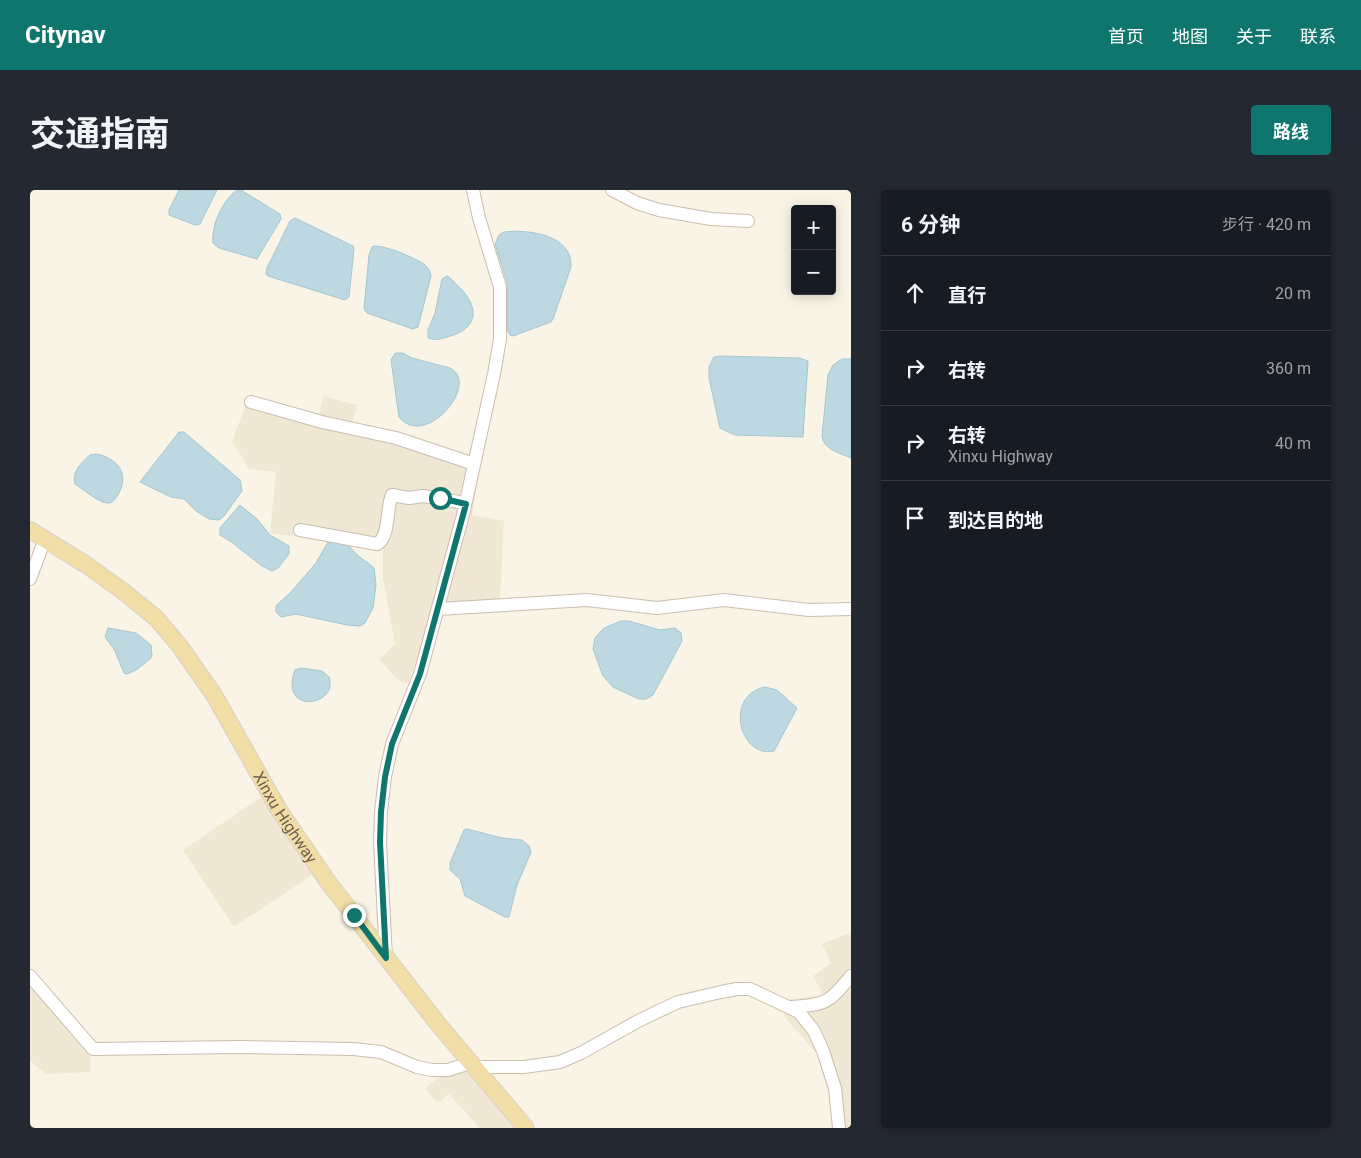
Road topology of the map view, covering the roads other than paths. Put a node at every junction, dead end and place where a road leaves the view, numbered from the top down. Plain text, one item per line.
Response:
1 (474, 190) edge
2 (612, 190) edge
3 (748, 221) dead end
4 (251, 402) dead end
5 (474, 464) junction
6 (466, 504) junction
7 (30, 530) edge
8 (300, 530) dead end
9 (45, 539) junction
10 (30, 579) edge
11 (438, 609) junction
12 (851, 609) edge
13 (386, 958) junction
14 (30, 976) edge
15 (851, 976) edge
16 (791, 1007) junction
17 (472, 1065) junction
18 (526, 1128) edge
19 (839, 1128) edge

1 - 5 street
2 - 3 street
4 - 5 street
5 - 6 street
6 - 8 street
6 - 11 street
7 - 9 main road, Xinxu Highway
9 - 10 street
9 - 13 main road, Xinxu Highway
11 - 12 street
11 - 13 street
13 - 17 main road, Xinxu Highway
14 - 17 street
15 - 16 street
16 - 17 street
16 - 19 street
17 - 18 main road, Xinxu Highway

